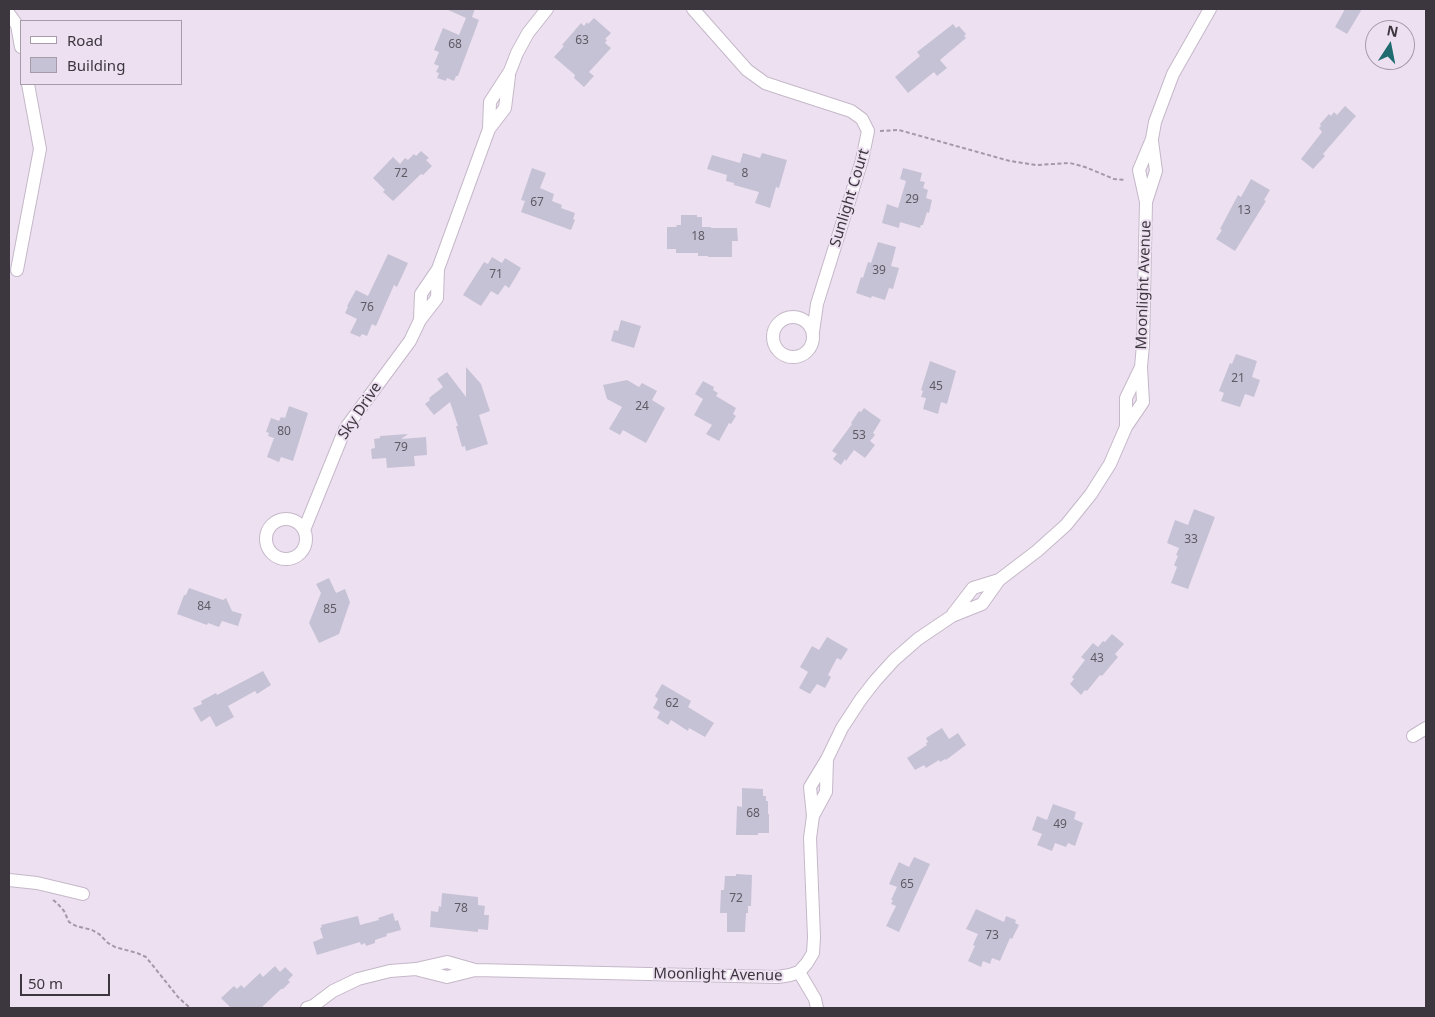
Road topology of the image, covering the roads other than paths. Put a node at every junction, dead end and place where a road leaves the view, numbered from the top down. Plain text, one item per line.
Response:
1 (547, 9) edge
2 (694, 9) edge
3 (1210, 9) edge
4 (9, 14) edge
5 (20, 42) edge
6 (28, 85) edge
7 (17, 270) dead end
8 (806, 316) junction
9 (312, 508) junction
10 (288, 519) junction
11 (304, 530) junction
12 (1426, 728) edge
13 (1413, 736) dead end
14 (9, 880) edge
15 (83, 894) dead end
16 (799, 972) junction
17 (311, 1007) edge
18 (817, 1008) edge

1 - 9 street, Sky Drive
2 - 8 street, Sunlight Court
3 - 16 street, Moonlight Avenue
4 - 5 street
6 - 7 street
8 - 8 street
9 - 10 street
9 - 11 street, Sky Drive
10 - 11 street
10 - 11 street
12 - 13 street
14 - 15 street
16 - 17 street, Moonlight Avenue
16 - 18 street

